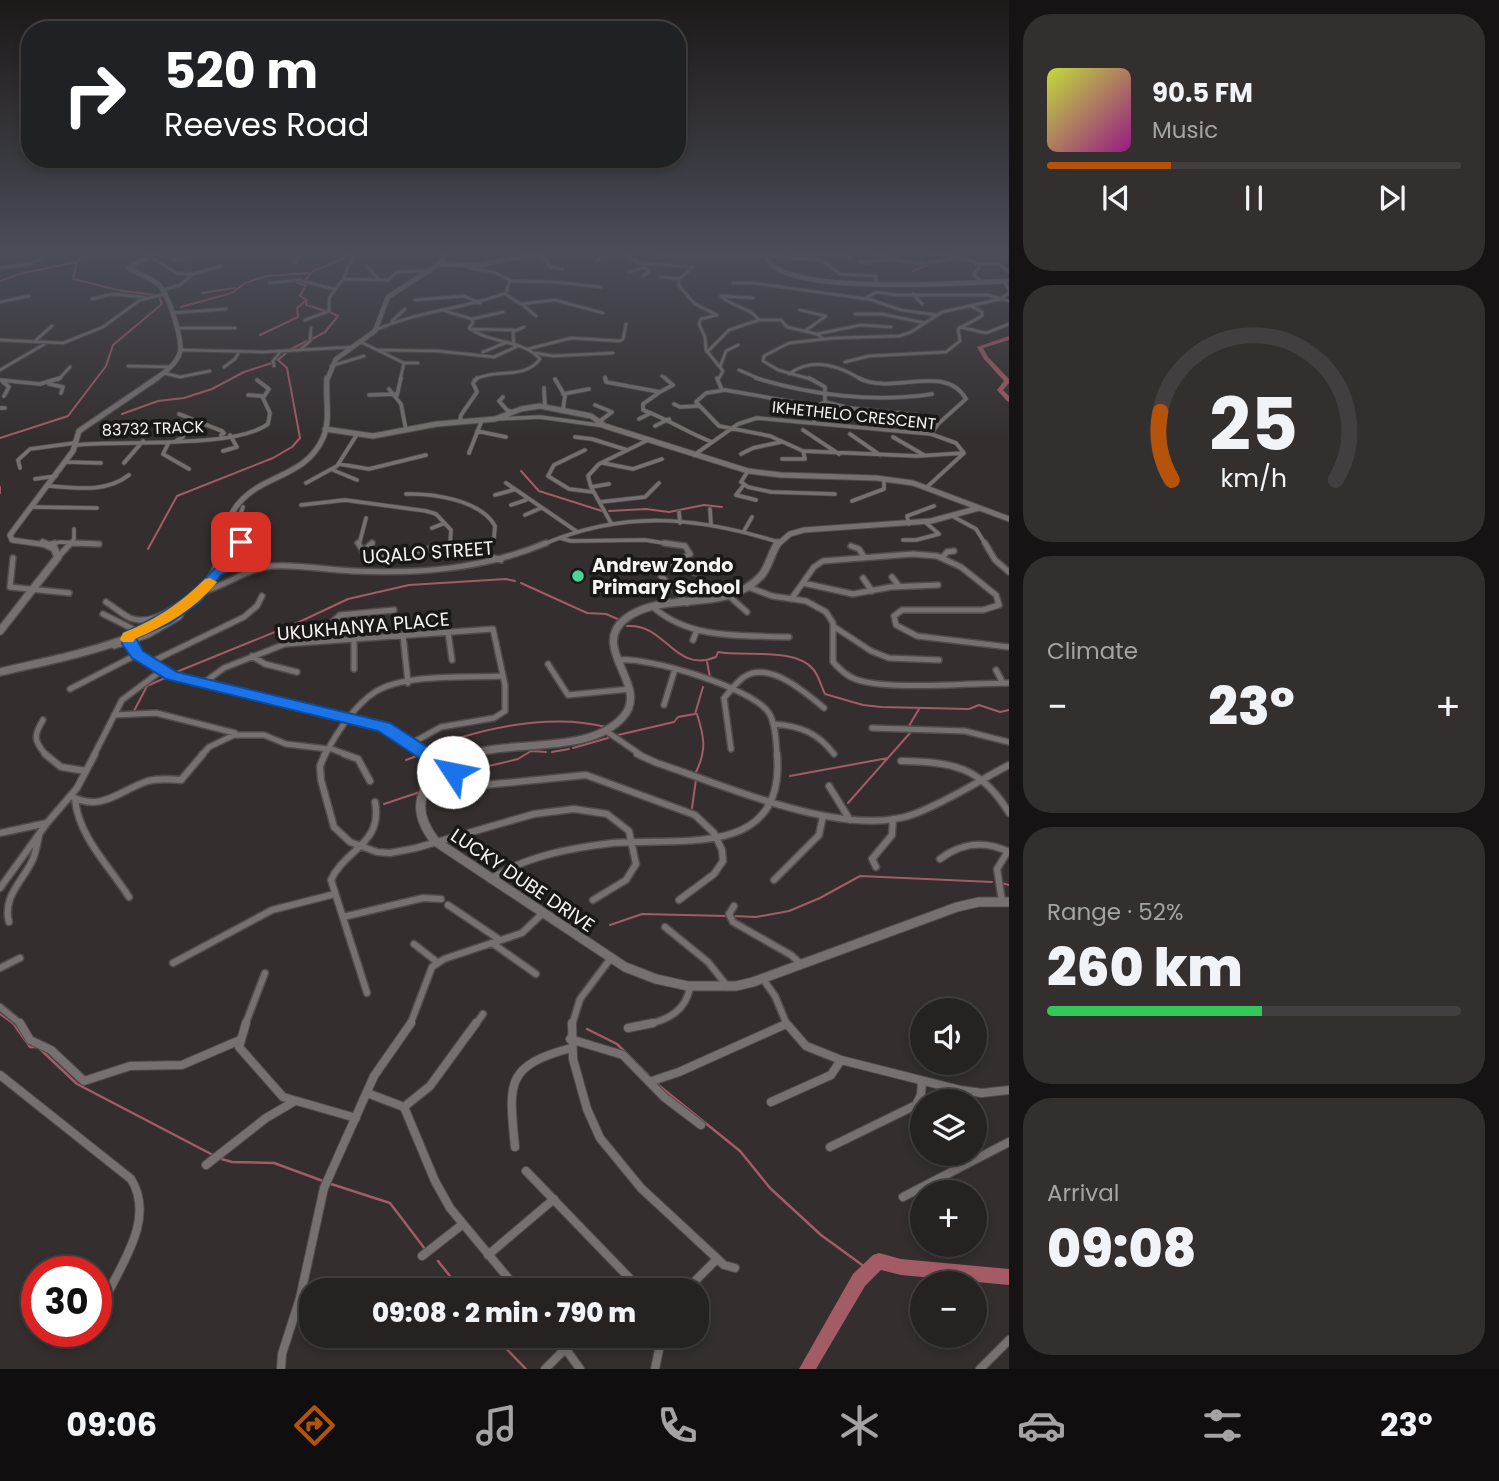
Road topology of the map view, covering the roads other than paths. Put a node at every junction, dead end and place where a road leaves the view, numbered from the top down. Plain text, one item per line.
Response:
1 (121, 315) edge
2 (173, 315) edge
3 (320, 315) edge
4 (381, 315) edge
5 (395, 315) edge
6 (429, 315) edge
7 (458, 315) edge
8 (490, 315) edge
9 (717, 315) edge
10 (755, 315) edge
11 (821, 315) edge
12 (886, 315) edge
13 (937, 315) edge
14 (982, 315) edge
15 (472, 319) junction
16 (305, 320) dead end
17 (759, 320) junction
18 (925, 323) junction
19 (390, 324) junction
20 (625, 324) dead end
21 (1009, 324) edge
22 (52, 326) dead end
23 (524, 327) dead end
24 (891, 327) dead end
25 (960, 327) junction
26 (177, 328) junction
27 (235, 328) dead end
28 (311, 328) dead end
29 (470, 329) junction
30 (376, 330) junction
31 (514, 330) junction
32 (805, 331) junction
33 (817, 334) junction
34 (722, 339) junction
35 (823, 339) junction
36 (0, 340) edge
37 (36, 340) junction
38 (48, 342) junction
39 (361, 342) junction
40 (505, 343) junction
41 (515, 346) junction
42 (353, 347) junction
43 (300, 349) junction
44 (524, 349) junction
45 (181, 350) junction
46 (378, 350) junction
47 (281, 351) junction
48 (239, 352) junction
49 (483, 352) dead end
50 (706, 352) junction
51 (536, 353) junction
52 (613, 354) dead end
53 (364, 356) dead end
54 (845, 362) dead end
55 (404, 363) junction
56 (418, 363) dead end
57 (128, 366) dead end
58 (274, 366) dead end
59 (331, 366) junction
60 (70, 367) dead end
61 (170, 367) junction
62 (224, 367) dead end
63 (720, 367) junction
64 (0, 370) edge
65 (739, 370) dead end
66 (209, 371) dead end
67 (164, 373) junction
68 (789, 374) junction
69 (662, 376) dead end
70 (605, 377) dead end
71 (555, 379) dead end
72 (0, 380) edge
73 (257, 380) dead end
74 (43, 383) junction
75 (544, 388) dead end
76 (389, 389) dead end
77 (589, 389) dead end
78 (722, 390) junction
79 (827, 391) junction
80 (61, 393) dead end
81 (660, 393) junction
82 (396, 394) junction
83 (564, 394) junction
84 (932, 394) dead end
85 (248, 395) dead end
86 (369, 395) dead end
87 (4, 396) dead end
88 (503, 397) dead end
89 (263, 398) junction
90 (825, 402) junction
91 (674, 404) dead end
92 (595, 405) dead end
93 (698, 406) junction
94 (817, 406) junction
95 (545, 407) junction
96 (563, 409) junction
97 (513, 412) junction
98 (651, 413) junction
99 (179, 414) dead end
100 (918, 415) dead end
101 (495, 419) junction
102 (639, 419) dead end
103 (669, 419) junction
104 (482, 420) junction
105 (460, 422) junction
106 (814, 422) junction
107 (603, 423) junction
108 (162, 425) dead end
109 (655, 426) dead end
110 (325, 429) junction
111 (730, 429) junction
112 (406, 430) junction
113 (803, 430) dead end
114 (477, 431) junction
115 (850, 434) dead end
116 (931, 434) junction
117 (230, 435) junction
118 (356, 436) junction
119 (218, 437) junction
120 (575, 437) dead end
121 (894, 437) dead end
122 (506, 438) dead end
123 (648, 440) junction
124 (143, 441) junction
125 (171, 442) junction
126 (712, 442) junction
127 (781, 442) junction
128 (75, 444) junction
129 (585, 450) dead end
130 (627, 450) junction
131 (223, 451) dead end
132 (803, 451) junction
133 (469, 453) dead end
134 (817, 453) junction
135 (964, 453) junction
136 (741, 454) dead end
137 (839, 454) junction
138 (426, 455) dead end
139 (694, 455) junction
140 (882, 455) junction
141 (923, 455) junction
142 (906, 456) junction
143 (782, 458) dead end
144 (662, 459) dead end
145 (819, 461) dead end
146 (887, 461) dead end
147 (66, 462) junction
148 (101, 463) dead end
149 (603, 463) junction
150 (911, 463) dead end
151 (124, 464) dead end
152 (339, 464) junction
153 (20, 468) dead end
154 (189, 469) dead end
155 (333, 470) junction
156 (748, 471) junction
157 (129, 475) dead end
158 (56, 476) junction
159 (35, 479) dead end
160 (884, 479) junction
161 (357, 480) dead end
162 (306, 483) dead end
163 (506, 483) dead end
164 (659, 483) dead end
165 (609, 484) dead end
166 (49, 486) junction
167 (743, 486) junction
168 (927, 487) junction
169 (513, 490) junction
170 (592, 490) junction
171 (773, 492) junction
172 (406, 494) dead end
173 (825, 494) junction
174 (835, 494) dead end
175 (495, 495) dead end
176 (526, 500) junction
177 (756, 500) dead end
178 (779, 500) dead end
179 (852, 501) dead end
180 (600, 502) junction
181 (827, 502) dead end
182 (301, 505) dead end
183 (511, 505) dead end
184 (934, 506) dead end
185 (31, 507) junction
186 (243, 507) dead end
187 (97, 508) dead end
188 (541, 508) junction
189 (979, 508) junction
190 (710, 509) dead end
191 (679, 512) dead end
192 (525, 515) dead end
193 (752, 517) dead end
194 (954, 517) junction
195 (366, 518) dead end
196 (1009, 519) edge
197 (926, 522) junction
198 (445, 523) junction
199 (611, 523) junction
200 (680, 523) junction
201 (909, 524) junction
202 (711, 525) junction
203 (432, 528) dead end
204 (74, 529) dead end
205 (576, 531) junction
206 (744, 531) junction
207 (560, 538) junction
208 (903, 540) dead end
209 (778, 542) junction
210 (70, 544) junction
211 (99, 544) dead end
212 (372, 544) dead end
213 (48, 545) junction
214 (450, 545) junction
215 (851, 546) dead end
216 (883, 547) dead end
217 (915, 547) dead end
218 (363, 551) junction
219 (835, 551) dead end
220 (954, 551) dead end
221 (481, 552) junction
222 (920, 554) junction
223 (888, 555) junction
224 (864, 556) junction
225 (58, 557) junction
226 (13, 558) dead end
227 (840, 558) junction
228 (942, 558) junction
229 (502, 560) junction
230 (671, 565) junction
231 (722, 565) dead end
232 (354, 571) junction
233 (216, 572) junction
234 (1009, 572) edge
235 (892, 577) dead end
236 (863, 578) dead end
237 (353, 580) dead end
238 (803, 583) junction
239 (938, 585) dead end
240 (900, 586) junction
241 (748, 587) junction
242 (34, 589) junction
243 (872, 591) junction
244 (69, 593) dead end
245 (200, 594) junction
246 (262, 596) dead end
247 (729, 596) junction
248 (792, 598) junction
249 (106, 602) dead end
250 (687, 604) junction
251 (654, 608) junction
252 (394, 610) dead end
253 (178, 612) junction
254 (747, 612) dead end
255 (103, 614) dead end
256 (834, 626) junction
257 (697, 629) junction
258 (0, 631) edge
259 (139, 632) junction
260 (448, 632) junction
261 (403, 635) junction
262 (789, 637) dead end
263 (354, 639) junction
264 (129, 640) junction
265 (328, 640) junction
266 (693, 640) dead end
267 (1009, 647) edge
268 (138, 654) junction
269 (252, 656) junction
270 (453, 660) dead end
271 (618, 660) junction
272 (939, 660) dead end
273 (149, 663) junction
274 (548, 663) dead end
275 (354, 669) dead end
276 (675, 669) junction
277 (996, 670) dead end
278 (161, 671) junction
279 (0, 672) edge
280 (297, 672) dead end
281 (503, 676) junction
282 (1006, 683) edge
283 (202, 684) junction
284 (408, 684) junction
285 (69, 689) dead end
286 (632, 689) junction
287 (729, 691) junction
288 (664, 705) dead end
289 (824, 708) dead end
290 (114, 715) junction
291 (351, 718) junction
292 (43, 720) dead end
293 (773, 724) junction
294 (872, 728) dead end
295 (606, 731) junction
296 (238, 734) junction
297 (1009, 742) edge
298 (412, 743) junction
299 (329, 748) junction
300 (731, 749) dead end
301 (834, 754) dead end
302 (901, 761) dead end
303 (1009, 765) edge
304 (445, 767) junction
305 (86, 771) junction
306 (983, 779) junction
307 (370, 781) dead end
308 (829, 786) dead end
309 (73, 798) junction
310 (770, 801) junction
311 (375, 802) dead end
312 (1009, 813) edge
313 (823, 816) junction
314 (893, 819) junction
315 (850, 820) junction
316 (47, 823) junction
317 (0, 833) edge
318 (40, 834) junction
319 (717, 839) junction
320 (435, 841) junction
321 (634, 843) junction
322 (358, 846) junction
323 (1009, 851) edge
324 (940, 859) dead end
325 (876, 867) dead end
326 (490, 879) junction
327 (774, 880) dead end
328 (0, 888) edge
329 (335, 894) junction
330 (129, 897) dead end
331 (441, 899) dead end
332 (593, 900) dead end
333 (679, 900) dead end
334 (1006, 902) edge
335 (448, 905) dead end
336 (734, 906) dead end
337 (543, 913) junction
338 (343, 917) junction
339 (9, 922) dead end
340 (665, 927) dead end
341 (496, 942) junction
342 (414, 944) dead end
343 (611, 957) junction
344 (20, 958) dead end
345 (437, 962) junction
346 (173, 963) dead end
347 (801, 964) junction
348 (0, 968) edge
349 (265, 973) dead end
350 (536, 974) dead end
351 (764, 979) junction
352 (691, 987) junction
353 (728, 987) junction
354 (367, 993) dead end
355 (0, 1007) edge
356 (483, 1013) dead end
357 (786, 1024) junction
358 (628, 1028) dead end
359 (240, 1040) junction
360 (570, 1044) junction
361 (841, 1060) junction
362 (0, 1075) edge
363 (922, 1081) junction
364 (649, 1082) junction
365 (1009, 1090) edge
366 (367, 1093) junction
367 (295, 1101) junction
368 (771, 1102) dead end
369 (404, 1107) junction
370 (356, 1118) junction
371 (701, 1125) dead end
372 (1009, 1142) edge
373 (515, 1147) dead end
374 (830, 1147) dead end
375 (206, 1165) dead end
376 (526, 1171) dead end
377 (903, 1197) dead end
378 (554, 1199) junction
379 (463, 1224) junction
380 (488, 1255) junction
381 (422, 1256) dead end
382 (717, 1259) junction
383 (735, 1268) dead end
384 (507, 1278) edge
385 (630, 1278) edge
386 (698, 1278) edge
387 (112, 1283) edge
388 (1009, 1340) edge
389 (566, 1348) joint
390 (660, 1348) edge
391 (281, 1369) edge
392 (544, 1369) edge
393 (580, 1369) edge
394 (655, 1369) edge
395 (980, 1369) edge

1 - 38 street
2 - 26 street
3 - 16 street
4 - 30 street
5 - 19 street
6 - 19 street
7 - 15 street
8 - 15 street
9 - 50 street
10 - 17 street
11 - 32 street
12 - 18 street
13 - 18 street
14 - 25 street
15 - 29 street
17 - 32 street
17 - 34 street
18 - 35 street
19 - 30 street
20 - 44 street
21 - 25 street
22 - 37 street
23 - 31 street
24 - 33 street
25 - 54 street
26 - 27 street
26 - 45 street
28 - 43 street
29 - 31 street
29 - 40 street
30 - 39 street
31 - 41 street
32 - 33 street
33 - 35 street
34 - 50 street
34 - 63 street
35 - 68 street
36 - 37 street
37 - 38 street
38 - 64 street
39 - 42 street
39 - 46 street
40 - 41 street
40 - 49 street
41 - 44 street
41 - 46 street
42 - 43 street
42 - 59 street
43 - 47 street
44 - 51 street
45 - 48 street
45 - 61 street
46 - 55 street
47 - 48 street
47 - 58 street
48 - 62 street
50 - 63 street
51 - 52 street
51 - 105 street
53 - 59 street
55 - 56 street
55 - 82 street
57 - 61 street
59 - 110 street
60 - 74 street
61 - 67 street
63 - 78 street
65 - 79 street
66 - 67 street
67 - 128 street
68 - 79 street
68 - 116 street
69 - 81 street
70 - 81 street
71 - 83 street
72 - 74 street
72 - 87 street
73 - 89 street
74 - 80 street
75 - 95 street
76 - 82 street
77 - 83 street
78 - 93 street
78 - 94 street
79 - 84 street
79 - 90 street
81 - 98 street
82 - 86 street
82 - 112 street
83 - 96 street
85 - 89 street
88 - 97 street
89 - 117 street, 83732 TRACK
90 - 94 street
90 - 100 street
91 - 93 street
92 - 107 street
93 - 111 street
94 - 106 street
95 - 96 street
95 - 97 street
96 - 107 street
97 - 101 street
98 - 102 street
98 - 103 street
99 - 119 street
101 - 104 street
101 - 107 street
103 - 109 street
103 - 126 street
104 - 105 street
104 - 114 street
105 - 112 street
106 - 111 street, IKHETHELO CRESCENT
106 - 116 street, IKHETHELO CRESCENT
107 - 123 street
108 - 125 street
110 - 118 street
110 - 233 street
111 - 126 street, IKHETHELO CRESCENT
111 - 127 street
112 - 118 street
113 - 137 street
114 - 122 street
114 - 133 street
115 - 140 street
116 - 135 street, IKHETHELO CRESCENT
117 - 119 street, 83732 TRACK
117 - 131 street
118 - 152 street
119 - 125 street, 83732 TRACK
120 - 130 street
121 - 141 street
123 - 130 street
123 - 139 street
124 - 125 street, 83732 TRACK
124 - 128 street, 83732 TRACK
124 - 151 street
125 - 154 street
126 - 139 street, IKHETHELO CRESCENT
127 - 132 street
127 - 136 street
128 - 147 street
128 - 153 street, 83732 TRACK
129 - 170 street
130 - 149 street
132 - 134 street
132 - 143 street
134 - 137 street
134 - 145 street
135 - 141 street
135 - 168 street
137 - 140 street
138 - 152 street
139 - 156 street
140 - 142 street
140 - 146 street
141 - 142 street
142 - 150 street
144 - 149 street
147 - 148 street
147 - 158 street
149 - 170 street
152 - 155 street
155 - 161 street
155 - 162 street
156 - 160 street
156 - 167 street
157 - 166 street
158 - 159 street
158 - 166 street
160 - 168 street
160 - 179 street
163 - 169 street
164 - 180 street
165 - 170 street
166 - 185 street
167 - 171 street
167 - 177 street
168 - 189 street
169 - 175 street
169 - 176 street
170 - 180 street
171 - 173 street
171 - 178 street
172 - 221 street
173 - 174 street
173 - 181 street
176 - 183 street
176 - 188 street
180 - 199 street
182 - 198 street
184 - 201 street
185 - 187 street
185 - 213 street
186 - 233 street
188 - 192 street
188 - 205 street
189 - 194 street
189 - 196 street
190 - 202 street
191 - 200 street
193 - 206 street
194 - 197 street
194 - 234 street
195 - 218 street
197 - 201 street
197 - 208 street
198 - 203 street
198 - 214 street
199 - 200 street, UQALO STREET
199 - 205 street, UQALO STREET
200 - 202 street, UQALO STREET
201 - 209 street
202 - 206 street, UQALO STREET
204 - 210 street
205 - 207 street, UQALO STREET
206 - 209 street, UQALO STREET
207 - 229 street, UQALO STREET
207 - 230 street
209 - 241 street
210 - 211 street
210 - 213 street
210 - 225 street
212 - 218 street
213 - 225 street
214 - 218 street
214 - 221 street
215 - 224 street
216 - 223 street
217 - 222 street
219 - 227 street
220 - 228 street
221 - 229 street
222 - 223 street
222 - 228 street
223 - 224 street
224 - 227 street
225 - 242 street
226 - 242 street
227 - 238 street
228 - 267 street
229 - 232 street, UQALO STREET
230 - 231 street
230 - 250 street
232 - 237 street
232 - 245 street, UQALO STREET
233 - 245 street
235 - 240 street
236 - 243 street
238 - 243 street
238 - 248 street
239 - 240 street
240 - 243 street
241 - 247 street
241 - 248 street
242 - 244 street
242 - 258 street
245 - 249 street, UQALO STREET
245 - 253 street
246 - 273 street
247 - 250 street
247 - 254 street
248 - 256 street
250 - 251 street
251 - 257 street
251 - 271 street
252 - 265 street
253 - 259 street
253 - 264 street
255 - 259 street
256 - 272 street
256 - 282 street
257 - 262 street
257 - 266 street
259 - 264 street
260 - 261 street, UKUKHANYA PLACE
260 - 270 street
260 - 281 street, UKUKHANYA PLACE
261 - 263 street, UKUKHANYA PLACE
261 - 284 street
263 - 265 street, UKUKHANYA PLACE
263 - 275 street
264 - 268 street
264 - 279 street
265 - 269 street, UKUKHANYA PLACE
268 - 273 street
268 - 285 street
269 - 280 street
269 - 283 street, UKUKHANYA PLACE
271 - 276 street
271 - 286 street
273 - 278 street
274 - 286 street
276 - 287 street
276 - 288 street
277 - 282 street
278 - 283 street
278 - 290 street
281 - 284 street
281 - 298 street
283 - 291 street
284 - 291 street
286 - 295 street
287 - 289 street
287 - 293 street
287 - 300 street
290 - 296 street
290 - 305 street
291 - 298 street
291 - 299 street
292 - 305 street
293 - 301 street
293 - 310 street
294 - 297 street
295 - 304 street, LUCKY DUBE DRIVE
295 - 310 street
296 - 299 street
296 - 309 street
298 - 304 street
299 - 307 street
299 - 322 street
302 - 306 street
303 - 306 street
304 - 319 street
304 - 320 street, LUCKY DUBE DRIVE
305 - 309 street
306 - 312 street
306 - 314 street
308 - 315 street
309 - 316 street
309 - 330 street
310 - 313 street
310 - 319 street
311 - 322 street
313 - 315 street
313 - 327 street
314 - 315 street
314 - 325 street
316 - 317 street
316 - 318 street
318 - 328 street
318 - 339 street
319 - 321 street
319 - 333 street
320 - 321 street
320 - 322 street
320 - 326 street, LUCKY DUBE DRIVE
321 - 326 street
321 - 332 street
322 - 329 street
323 - 324 street
323 - 334 street
326 - 337 street, LUCKY DUBE DRIVE
329 - 338 street
329 - 346 street
331 - 338 street
334 - 347 street, LUCKY DUBE DRIVE
335 - 341 street
336 - 347 street
337 - 341 street
337 - 343 street, LUCKY DUBE DRIVE
338 - 354 street
340 - 353 street
341 - 345 street
341 - 350 street
342 - 345 street
343 - 352 street, LUCKY DUBE DRIVE
343 - 360 street
344 - 348 street
345 - 366 street
347 - 351 street, LUCKY DUBE DRIVE
349 - 359 street
351 - 353 street, LUCKY DUBE DRIVE
351 - 357 street
352 - 353 street, LUCKY DUBE DRIVE
352 - 358 street
355 - 359 street
356 - 369 street
357 - 361 street
357 - 364 street
359 - 367 street
360 - 364 street
360 - 373 street
360 - 382 street
361 - 363 street
361 - 368 street
362 - 387 street
363 - 365 street
363 - 374 street
364 - 371 street
366 - 369 street
366 - 370 street
367 - 370 street
367 - 375 street
369 - 379 street
370 - 391 street
372 - 377 street
376 - 378 street
378 - 380 street
378 - 385 street
379 - 380 street
379 - 381 street
380 - 384 street
382 - 383 street
382 - 386 street
388 - 395 street
389 - 392 street
389 - 393 street
390 - 394 street

